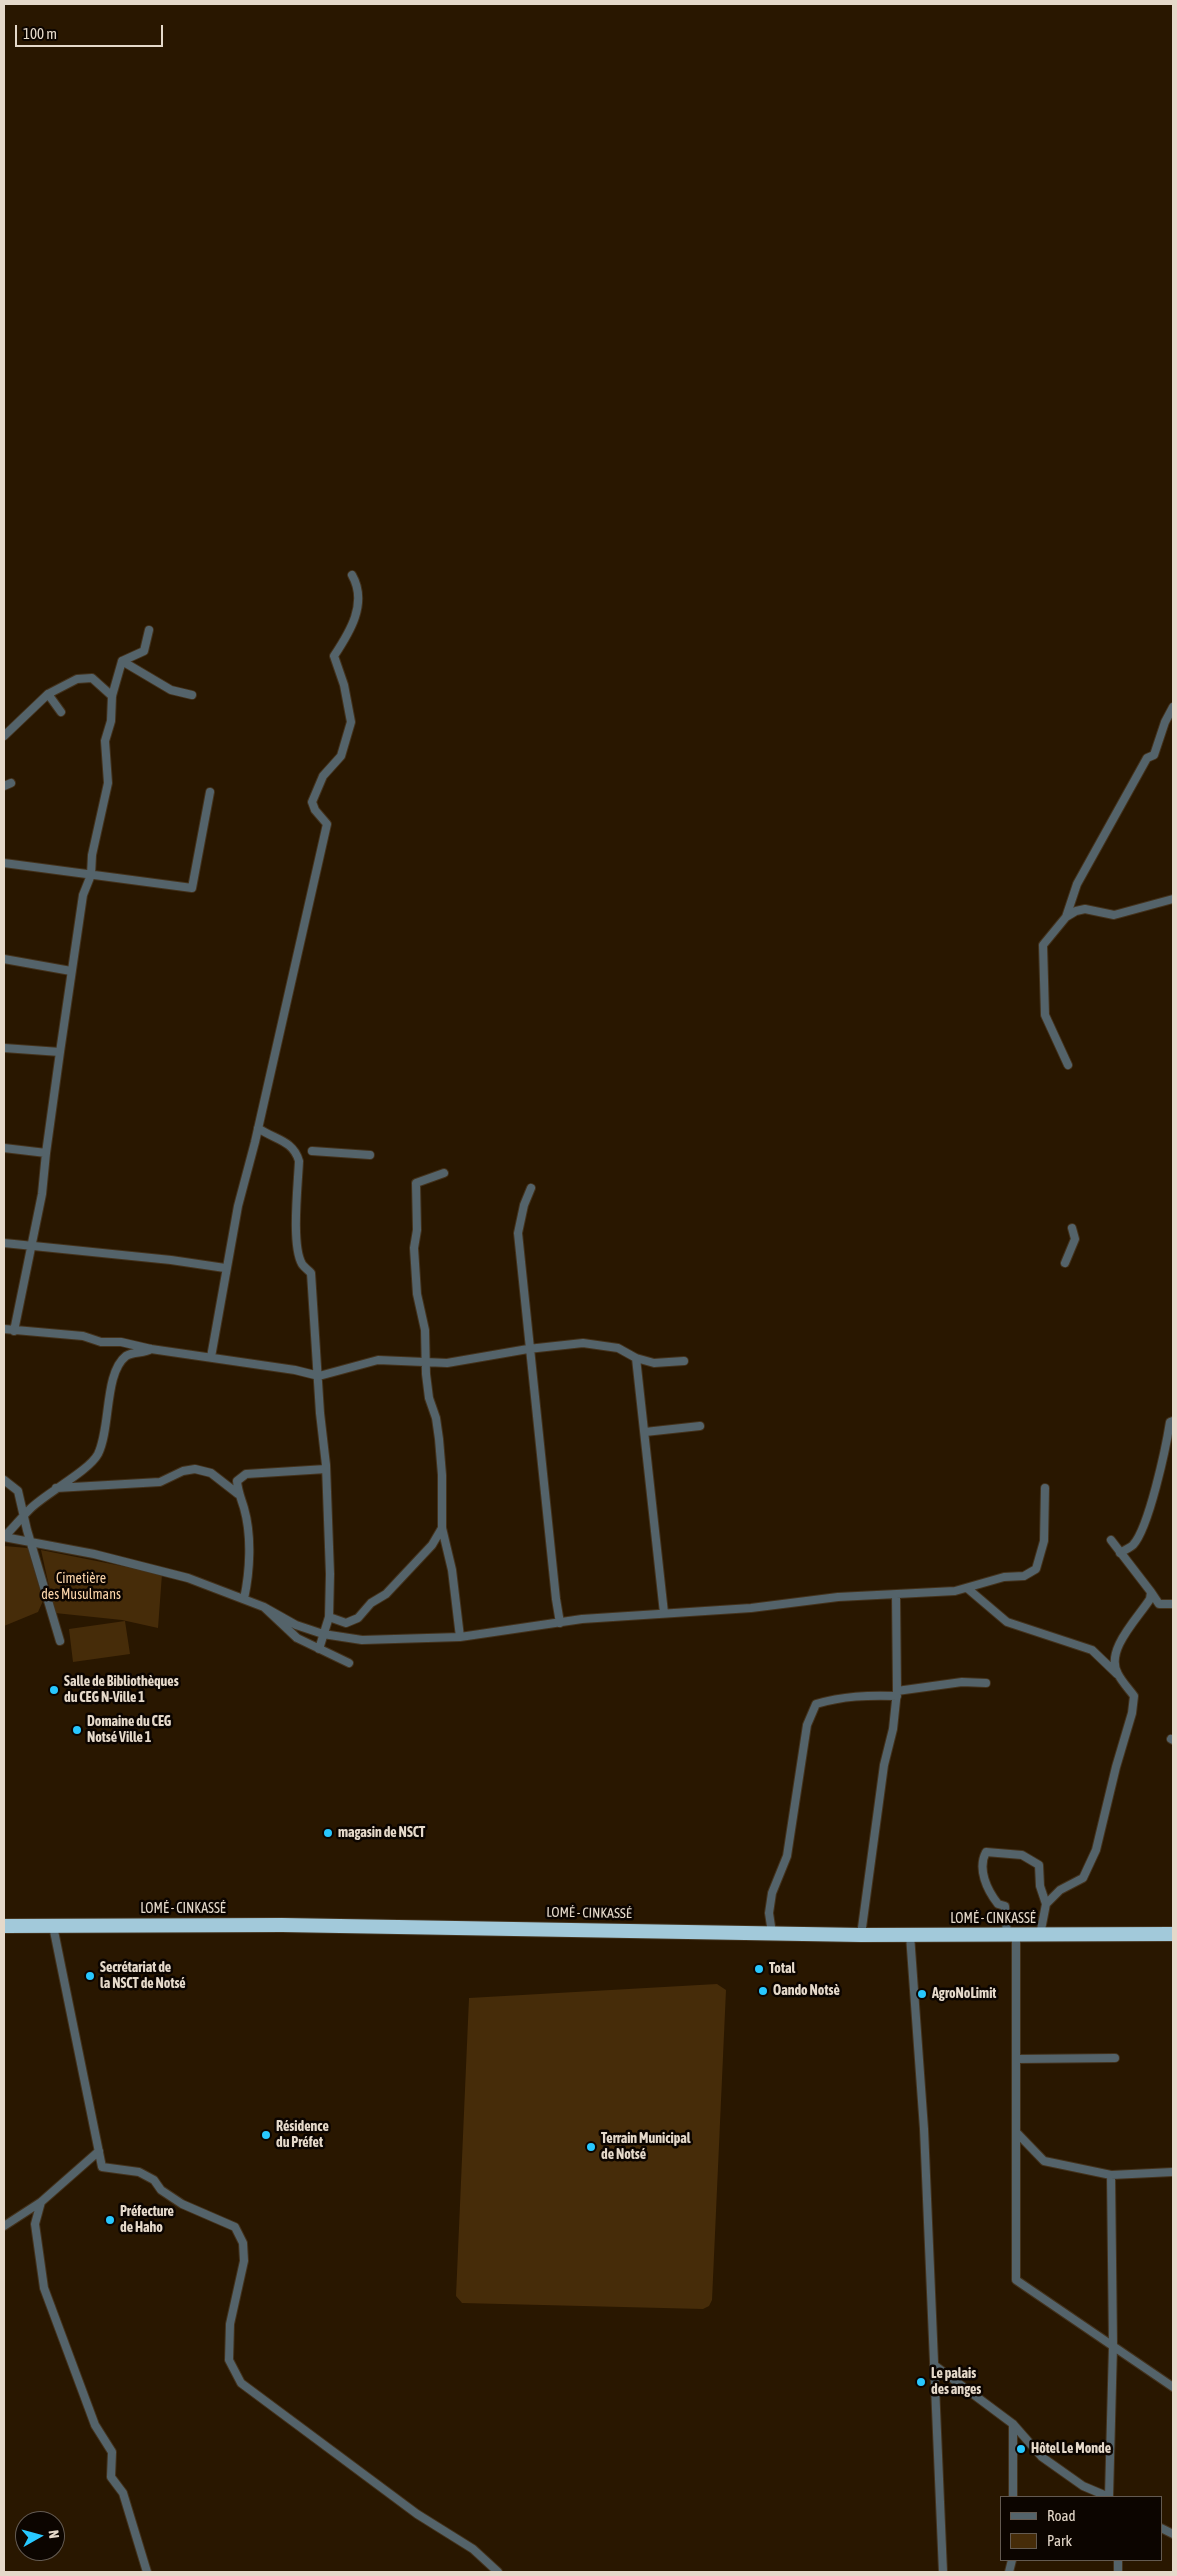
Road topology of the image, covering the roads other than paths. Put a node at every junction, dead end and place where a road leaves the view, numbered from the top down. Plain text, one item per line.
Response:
1 (352, 575) dead end
2 (149, 630) dead end
3 (122, 661) junction
4 (48, 694) junction
5 (192, 695) dead end
6 (112, 696) junction
7 (1173, 707) edge
8 (61, 712) dead end
9 (4, 735) edge
10 (210, 792) dead end
11 (4, 863) edge
12 (91, 875) junction
13 (1173, 899) edge
14 (1066, 917) junction
15 (4, 959) edge
16 (72, 971) junction
17 (4, 1048) edge
18 (60, 1052) junction
19 (1068, 1065) dead end
20 (258, 1128) junction
21 (4, 1148) edge
22 (312, 1151) dead end
23 (46, 1153) junction
24 (370, 1155) dead end
25 (444, 1173) dead end
26 (531, 1188) dead end
27 (1072, 1228) dead end
28 (4, 1243) edge
29 (31, 1246) junction
30 (1065, 1263) dead end
31 (225, 1268) junction
32 (4, 1329) edge
33 (14, 1331) junction
34 (151, 1349) junction
35 (528, 1349) junction
36 (211, 1357) junction
37 (636, 1358) junction
38 (684, 1361) dead end
39 (427, 1363) junction
40 (319, 1376) junction
41 (1173, 1421) edge
42 (700, 1426) dead end
43 (645, 1432) junction
44 (326, 1469) junction
45 (4, 1480) edge
46 (56, 1488) junction
47 (1045, 1488) dead end
48 (238, 1494) junction
49 (24, 1516) junction
50 (442, 1528) junction
51 (4, 1537) edge
52 (1111, 1540) dead end
53 (32, 1543) junction
54 (1120, 1553) junction
55 (967, 1588) junction
56 (1151, 1592) junction
57 (896, 1595) junction
58 (244, 1599) junction
59 (1159, 1604) junction
60 (1172, 1604) dead end
61 (264, 1607) junction
62 (1143, 1610) junction
63 (664, 1613) junction
64 (329, 1617) junction
65 (560, 1622) junction
66 (323, 1634) junction
67 (460, 1637) junction
68 (60, 1641) dead end
69 (319, 1649) junction
70 (349, 1663) dead end
71 (1117, 1674) junction
72 (986, 1684) dead end
73 (897, 1694) junction
74 (1046, 1904) junction
75 (4, 1926) edge
76 (53, 1926) junction
77 (772, 1933) junction
78 (1173, 1934) edge
79 (861, 1935) junction
80 (910, 1935) junction
81 (1011, 1935) junction
82 (1040, 1935) junction
83 (1017, 2058) junction
84 (1115, 2058) dead end
85 (1017, 2132) junction
86 (99, 2151) junction
87 (1173, 2172) edge
88 (1111, 2175) junction
89 (41, 2202) junction
90 (4, 2226) edge
91 (1113, 2346) junction
92 (934, 2365) junction
93 (1173, 2387) edge
94 (1013, 2424) junction
95 (1013, 2496) edge
96 (1107, 2496) edge
97 (1109, 2496) edge
98 (147, 2572) edge
99 (498, 2572) edge
100 (943, 2572) edge

1 - 20 street
2 - 3 street
3 - 5 street
3 - 6 street
4 - 6 street
4 - 8 street
4 - 9 street
6 - 12 street
7 - 14 street
10 - 12 street
11 - 12 street
12 - 16 street
13 - 14 street
14 - 19 street
15 - 16 street
16 - 18 street
17 - 18 street
18 - 23 street
20 - 31 street
20 - 40 street
21 - 23 street
22 - 24 street
23 - 29 street
25 - 39 street
26 - 35 street
27 - 30 street
28 - 29 street
29 - 31 street
29 - 33 street
31 - 36 street
32 - 33 street
33 - 34 street
34 - 36 street
34 - 46 street
35 - 37 street
35 - 39 street
35 - 65 street
36 - 40 street
37 - 38 street
37 - 43 street
39 - 40 street
39 - 50 street
40 - 44 street
41 - 54 street
42 - 43 street
43 - 63 street
44 - 48 street
44 - 64 street
45 - 49 street
46 - 48 street
46 - 49 street
47 - 55 street
48 - 58 street
49 - 51 street
49 - 53 street
50 - 64 street
50 - 67 street
51 - 53 street
52 - 54 street
53 - 58 street
53 - 68 street
54 - 56 street
55 - 57 street
55 - 71 street
56 - 59 street
56 - 62 street
57 - 63 street
57 - 73 street
58 - 61 street
59 - 60 street
59 - 62 street
61 - 66 street
61 - 69 street
62 - 71 street
63 - 65 street
64 - 66 street
65 - 67 street
66 - 67 street
66 - 69 street
69 - 70 street
71 - 74 street
72 - 73 street
73 - 77 street
73 - 79 street
74 - 81 street
74 - 82 street
75 - 76 highway, LOMÉ - CINKASSÉ
76 - 77 highway, LOMÉ - CINKASSÉ
76 - 86 street
77 - 79 highway, LOMÉ - CINKASSÉ
78 - 82 highway, LOMÉ - CINKASSÉ
79 - 80 highway, LOMÉ - CINKASSÉ
80 - 81 highway, LOMÉ - CINKASSÉ
80 - 92 street
81 - 82 highway, LOMÉ - CINKASSÉ
81 - 83 street
83 - 84 street
83 - 85 street
85 - 88 street
85 - 91 street
86 - 89 street
86 - 99 street
87 - 88 street
88 - 91 street
89 - 90 street
89 - 98 street
91 - 93 street
91 - 97 street
92 - 94 street
92 - 100 street
94 - 95 street
94 - 96 street

